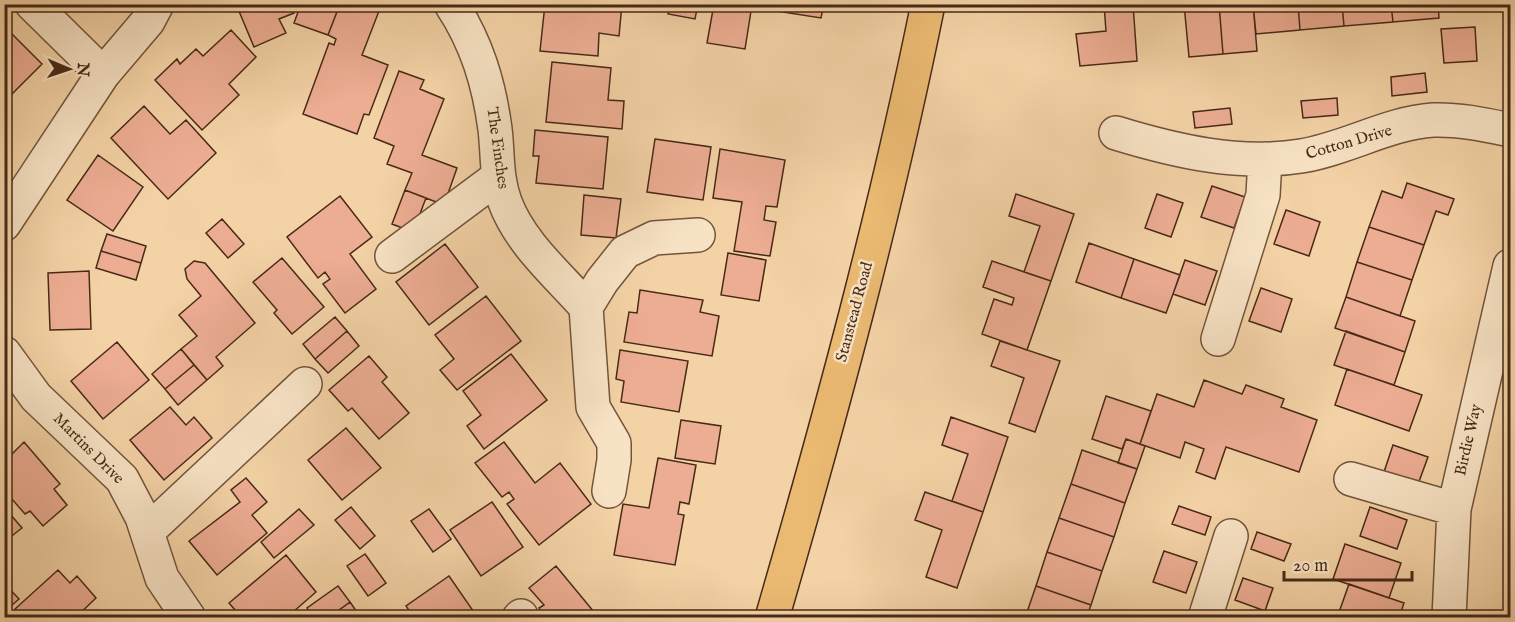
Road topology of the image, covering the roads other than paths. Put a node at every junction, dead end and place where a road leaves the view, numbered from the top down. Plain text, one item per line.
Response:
1 (32, 4) edge
2 (157, 4) edge
3 (451, 4) edge
4 (928, 4) edge
5 (103, 74) junction
6 (1510, 130) edge
7 (1116, 133) dead end
8 (1265, 159) junction
9 (498, 177) junction
10 (4, 224) edge
11 (698, 235) dead end
12 (392, 256) dead end
13 (1510, 266) edge
14 (586, 307) junction
15 (1218, 339) dead end
16 (6, 360) edge
17 (305, 384) dead end
18 (1351, 479) dead end
19 (609, 491) dead end
20 (1454, 509) junction
21 (147, 532) junction
22 (1231, 536) dead end
23 (189, 618) edge
24 (772, 618) edge
25 (1205, 618) edge
26 (1449, 618) edge

1 - 5 street
2 - 5 street
3 - 9 street, The Finches
4 - 24 main road, Stanstead Road
5 - 10 street
6 - 8 street, Cotton Drive
7 - 8 street, Cotton Drive
8 - 15 street
9 - 12 street
9 - 14 street, The Finches
11 - 14 street
13 - 20 street, Birdie Way
14 - 19 street
16 - 21 street, Martins Drive
17 - 21 street
18 - 20 street
20 - 26 street, Birdie Way
21 - 23 street, Martins Drive
22 - 25 street

